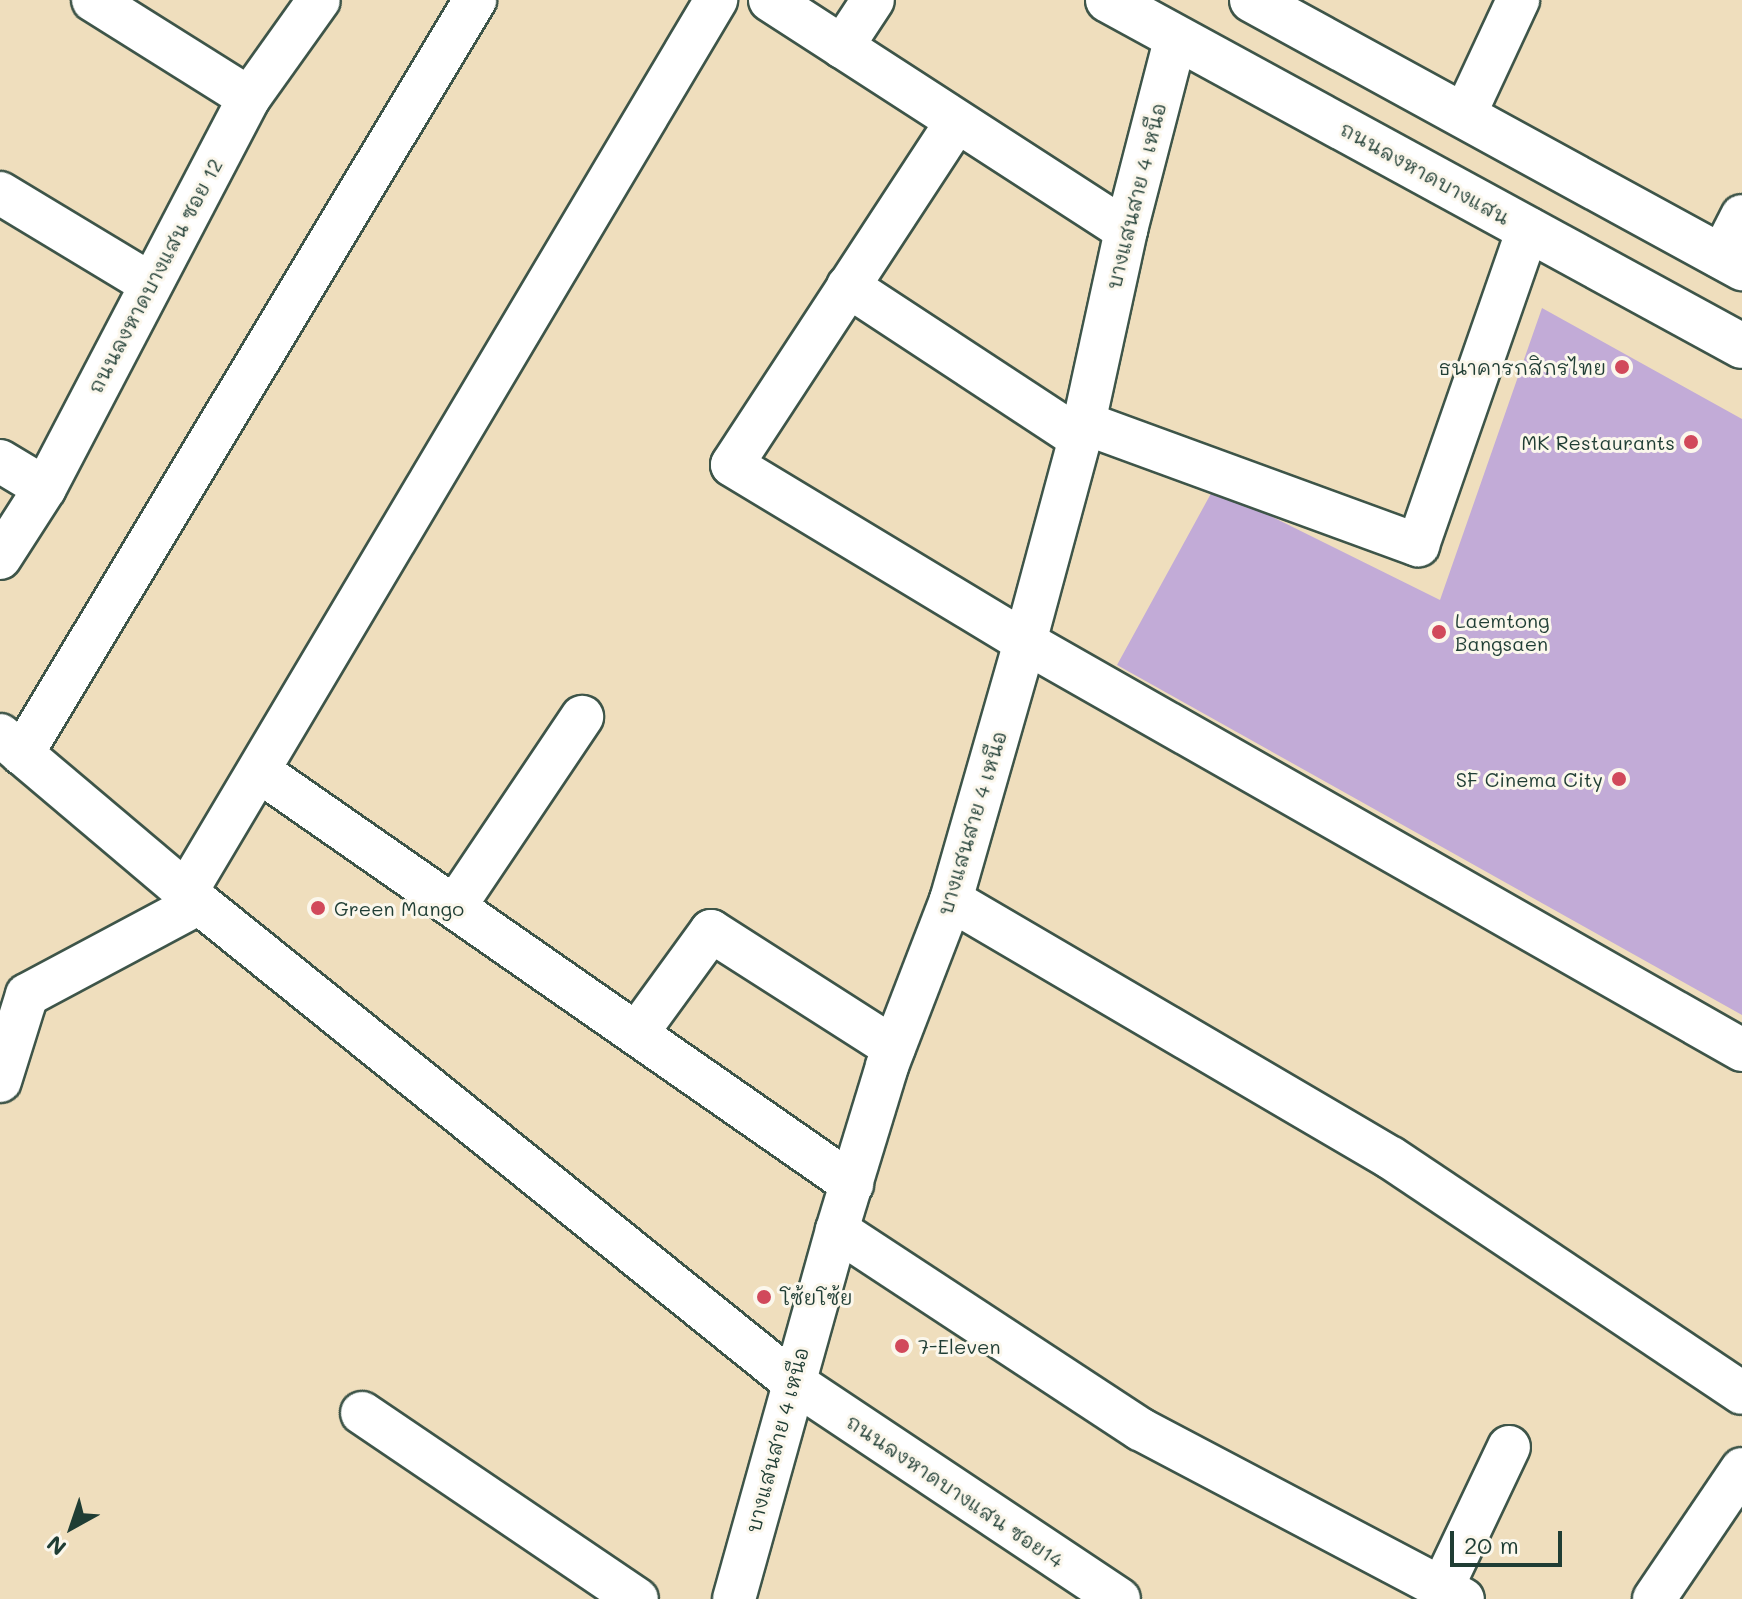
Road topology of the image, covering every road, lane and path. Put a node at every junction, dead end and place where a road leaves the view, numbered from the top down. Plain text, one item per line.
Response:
1 (93, 0) edge
2 (319, 0) edge
3 (475, 0) edge
4 (716, 0) edge
5 (770, 0) edge
6 (873, 0) edge
7 (1108, 0) edge
8 (1252, 0) edge
9 (1518, 0) edge
10 (144, 13) edge
11 (1176, 37) junction
12 (842, 47) junction
13 (249, 98) junction
14 (1464, 116) junction
15 (955, 124) junction
16 (0, 193) edge
17 (1742, 216) edge
18 (1528, 229) junction
19 (1126, 230) junction
20 (1732, 262) edge
21 (149, 283) junction
22 (848, 286) junction
23 (1742, 346) edge
24 (1082, 430) junction
25 (0, 461) edge
26 (45, 488) junction
27 (0, 558) edge
28 (1025, 642) junction
29 (582, 717) dead end
30 (11, 745) edge
31 (259, 771) junction
32 (193, 898) junction
33 (951, 900) junction
34 (464, 912) junction
35 (637, 1033) junction
36 (894, 1048) junction
37 (1742, 1050) edge
38 (0, 1081) edge
39 (852, 1184) junction
40 (837, 1230) junction
41 (792, 1381) junction
42 (1742, 1393) edge
43 (362, 1413) dead end
44 (1509, 1447) dead end
45 (1742, 1469) edge
46 (1074, 1586) edge
47 (1452, 1593) edge
48 (637, 1599) edge
49 (734, 1599) edge
50 (1119, 1599) edge
51 (1654, 1599) edge

1 - 10 street
2 - 13 street, ถนนลงหาดบางแสน ซอย 12
3 - 30 street
4 - 31 street
5 - 12 street
6 - 12 street
7 - 11 main road, ถนนลงหาดบางแสน
8 - 14 main road
9 - 14 street
10 - 13 street
11 - 18 main road, ถนนลงหาดบางแสน
11 - 19 street, บางแสนสาย 4 เหนือ
12 - 15 street
13 - 21 street, ถนนลงหาดบางแสน ซอย 12
14 - 20 main road
15 - 19 street
15 - 22 street
16 - 21 street
17 - 20 street
18 - 23 main road, ถนนลงหาดบางแสน
18 - 24 street
19 - 24 street, บางแสนสาย 4 เหนือ
21 - 26 street, ถนนลงหาดบางแสน ซอย 12
22 - 24 street
22 - 28 street
24 - 28 street, บางแสนสาย 4 เหนือ
25 - 26 street
26 - 27 street, ถนนลงหาดบางแสน ซอย 12
28 - 33 street, บางแสนสาย 4 เหนือ
28 - 37 street
29 - 34 street
30 - 32 street, ถนนลงหาดบางแสน ซอย14
31 - 32 street
31 - 34 street
32 - 38 street
32 - 41 street, ถนนลงหาดบางแสน ซอย14
33 - 36 street, บางแสนสาย 4 เหนือ
33 - 42 street
34 - 35 street
35 - 36 street
35 - 39 street
36 - 39 street, บางแสนสาย 4 เหนือ
39 - 40 street, บางแสนสาย 4 เหนือ
40 - 41 street, บางแสนสาย 4 เหนือ
40 - 47 street
41 - 46 street, ถนนลงหาดบางแสน ซอย14
41 - 49 street, บางแสนสาย 4 เหนือ
43 - 48 street
44 - 47 street
45 - 51 street
46 - 50 street, ถนนลงหาดบางแสน ซอย14

